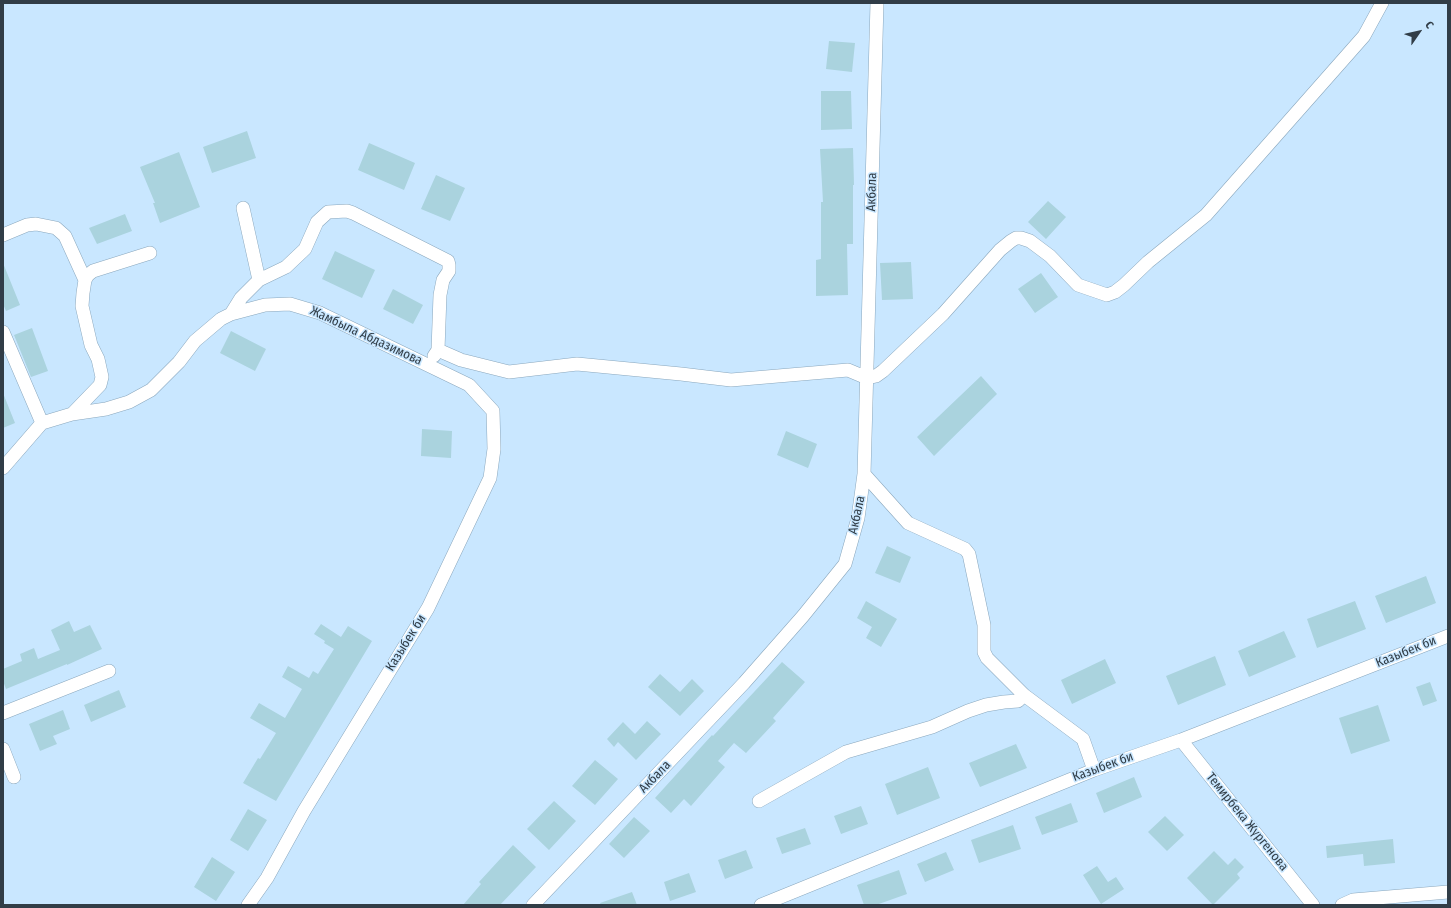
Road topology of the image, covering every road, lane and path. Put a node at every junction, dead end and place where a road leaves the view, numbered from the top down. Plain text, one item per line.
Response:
1 (877, 3) edge
2 (1382, 3) edge
3 (243, 208) dead end
4 (3, 236) edge
5 (150, 253) dead end
6 (85, 280) junction
7 (260, 280) junction
8 (231, 314) junction
9 (3, 332) edge
10 (438, 350) junction
11 (428, 365) junction
12 (452, 377) joint
13 (867, 378) junction
14 (72, 414) junction
15 (42, 423) junction
16 (3, 468) edge
17 (864, 474) junction
18 (1448, 636) edge
19 (109, 671) dead end
20 (1024, 695) junction
21 (3, 713) edge
22 (1181, 740) junction
23 (3, 749) edge
24 (1094, 770) junction
25 (14, 777) dead end
26 (759, 801) dead end
27 (1448, 892) edge
28 (248, 905) edge
29 (534, 905) edge
30 (761, 905) edge
31 (1313, 905) edge
32 (1342, 905) edge

1 - 13 street, Акбала
2 - 13 street
3 - 7 street
4 - 6 street
5 - 6 street
6 - 14 street
7 - 8 street
7 - 10 street
8 - 11 street, Жамбыла Абдазимова
8 - 14 street
9 - 15 street
10 - 11 street
10 - 13 street
11 - 12 street, Жамбыла Абдазимова
12 - 28 street, Казыбек би
13 - 17 street, Акбала
14 - 15 street
15 - 16 street
17 - 20 street
17 - 29 street, Акбала
18 - 22 street, Казыбек би
19 - 21 street
20 - 24 street
20 - 26 street
22 - 24 street, Казыбек би
22 - 31 street, Темирбека Жүргенова
23 - 25 street
24 - 30 street, Казыбек би
27 - 32 street

